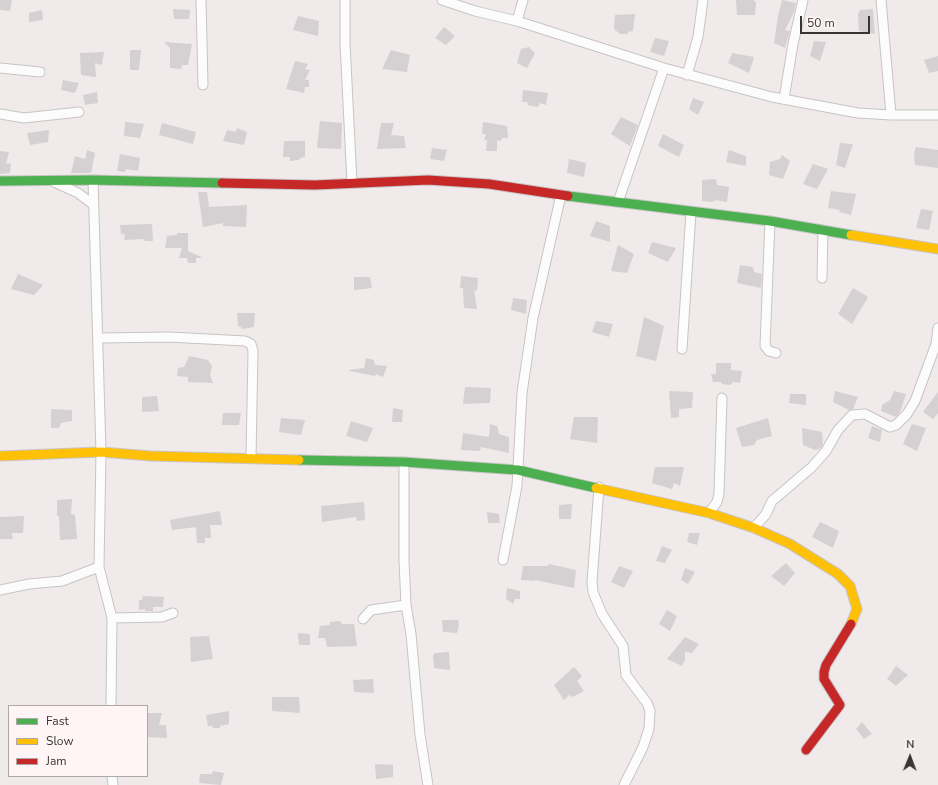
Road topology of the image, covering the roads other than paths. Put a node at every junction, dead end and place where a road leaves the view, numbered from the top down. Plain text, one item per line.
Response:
1 (201, 0) edge
2 (345, 0) edge
3 (442, 0) edge
4 (523, 0) edge
5 (703, 0) edge
6 (804, 0) edge
7 (881, 0) edge
8 (517, 22) junction
9 (0, 68) edge
10 (664, 68) junction
11 (40, 72) dead end
12 (687, 75) junction
13 (203, 85) dead end
14 (784, 99) junction
15 (79, 112) dead end
16 (0, 114) edge
17 (891, 115) junction
18 (938, 115) edge
19 (51, 180) junction
20 (93, 180) junction
21 (0, 181) edge
22 (352, 182) junction
23 (560, 195) junction
24 (618, 202) junction
25 (94, 205) junction
26 (691, 212) junction
27 (770, 221) junction
28 (823, 230) junction
29 (938, 249) edge
30 (822, 278) dead end
31 (938, 328) edge
32 (99, 338) junction
33 (682, 349) dead end
34 (776, 353) dead end
35 (722, 398) dead end
36 (101, 452) junction
37 (0, 456) edge
38 (251, 458) junction
39 (404, 462) junction
40 (518, 470) junction
41 (599, 487) junction
42 (709, 513) junction
43 (754, 528) junction
44 (503, 560) dead end
45 (99, 567) junction
46 (0, 590) edge
47 (406, 604) junction
48 (173, 613) dead end
49 (112, 618) junction
50 (363, 619) dead end
51 (111, 705) edge
52 (806, 750) dead end
53 (428, 785) edge
54 (624, 785) edge

1 - 13 street
2 - 22 street
3 - 8 street
4 - 8 street
5 - 12 street
6 - 14 street
7 - 17 street
8 - 10 street
9 - 11 street
10 - 12 street
10 - 24 street
12 - 14 street
14 - 17 street
15 - 16 street
17 - 18 street
19 - 20 street
19 - 21 street
19 - 25 street
20 - 22 street
20 - 25 street
22 - 23 street
23 - 24 street
23 - 40 street
24 - 26 street
25 - 32 street
26 - 27 street
26 - 33 street
27 - 28 street
27 - 34 street
28 - 29 street
28 - 30 street
31 - 43 street
32 - 36 street
32 - 38 street
35 - 42 street
36 - 37 street
36 - 38 street
36 - 45 street
38 - 39 street
39 - 40 street
39 - 47 street
40 - 41 street
40 - 44 street
41 - 42 street
41 - 54 street
42 - 43 street
43 - 52 street
45 - 46 street
45 - 49 street
47 - 50 street
47 - 53 street
48 - 49 street
49 - 51 street

